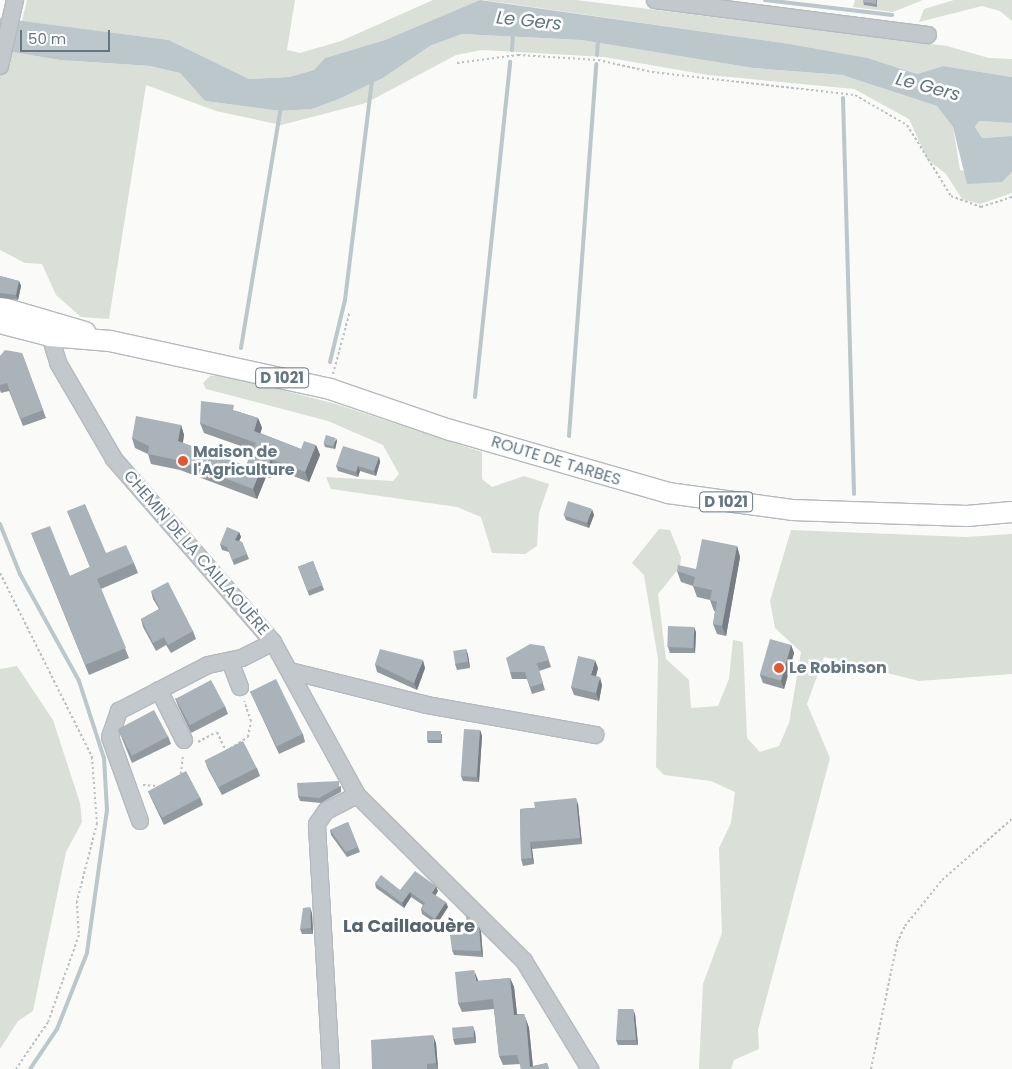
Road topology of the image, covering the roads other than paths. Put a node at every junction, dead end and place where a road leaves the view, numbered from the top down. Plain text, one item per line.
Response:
1 (655, 0) edge
2 (15, 7) edge
3 (928, 35) dead end
4 (2, 61) edge
5 (0, 307) edge
6 (0, 323) edge
7 (53, 328) junction
8 (1012, 512) edge
9 (273, 642) junction
10 (230, 661) junction
11 (290, 670) junction
12 (240, 687) road end
13 (159, 690) junction
14 (595, 735) dead end
15 (184, 740) road end
16 (357, 795) junction
17 (140, 821) dead end
18 (331, 1069) edge
19 (590, 1069) edge

1 - 3 street
2 - 4 street
5 - 7 main road, D 1021
6 - 7 main road, D 1021
7 - 8 main road, ROUTE DE TARBES / D 1021
7 - 9 street, CHEMIN DE LA CAILLAOUÈRE
9 - 10 street
9 - 11 street, CHEMIN DE LA CAILLAOUÈRE
10 - 12 street
10 - 13 street
11 - 14 street
11 - 16 street, CHEMIN DE LA CAILLAOUÈRE
13 - 15 street
13 - 17 street
16 - 18 street
16 - 19 street, CHEMIN DE LA CAILLAOUÈRE

